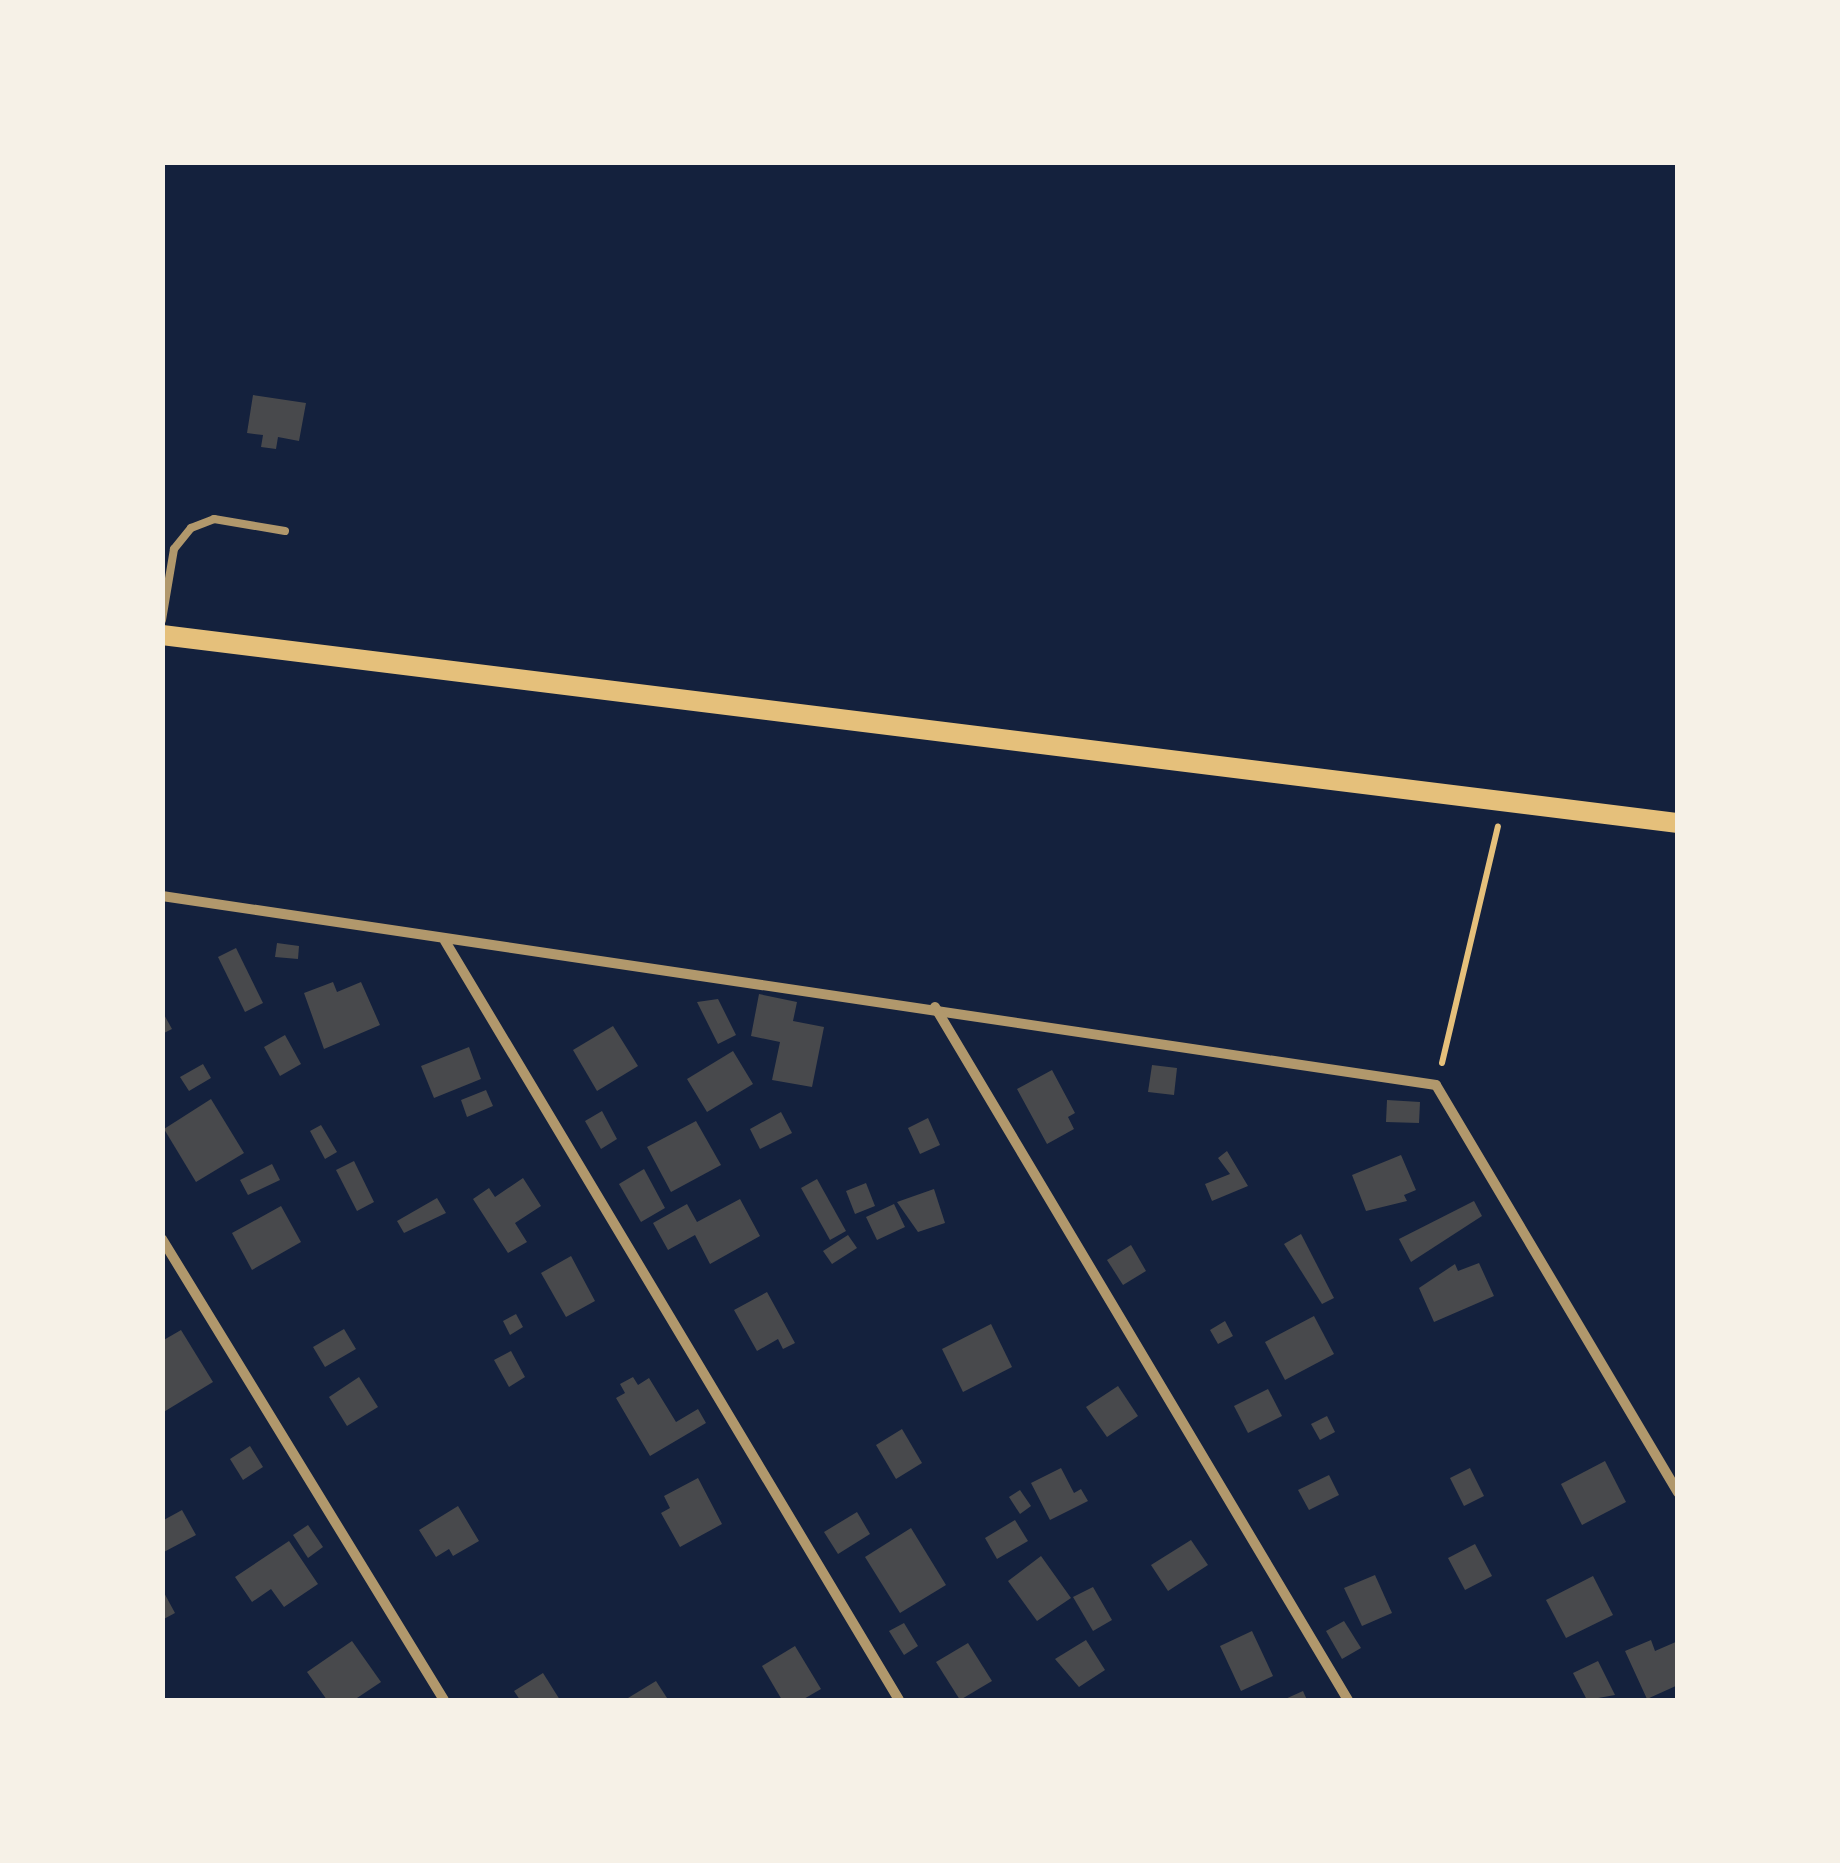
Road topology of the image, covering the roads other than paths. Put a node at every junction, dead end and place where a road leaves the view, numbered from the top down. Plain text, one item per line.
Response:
1 (285, 531) dead end
2 (162, 620) edge
3 (162, 635) edge
4 (1678, 823) edge
5 (162, 896) edge
6 (445, 940) junction
7 (935, 1007) junction
8 (162, 1239) edge
9 (1678, 1492) edge
10 (444, 1700) edge
11 (898, 1700) edge
12 (1348, 1700) edge

1 - 2 lane
3 - 4 main road
5 - 6 street
6 - 7 street
6 - 11 street
7 - 9 street
7 - 12 street
8 - 10 street

